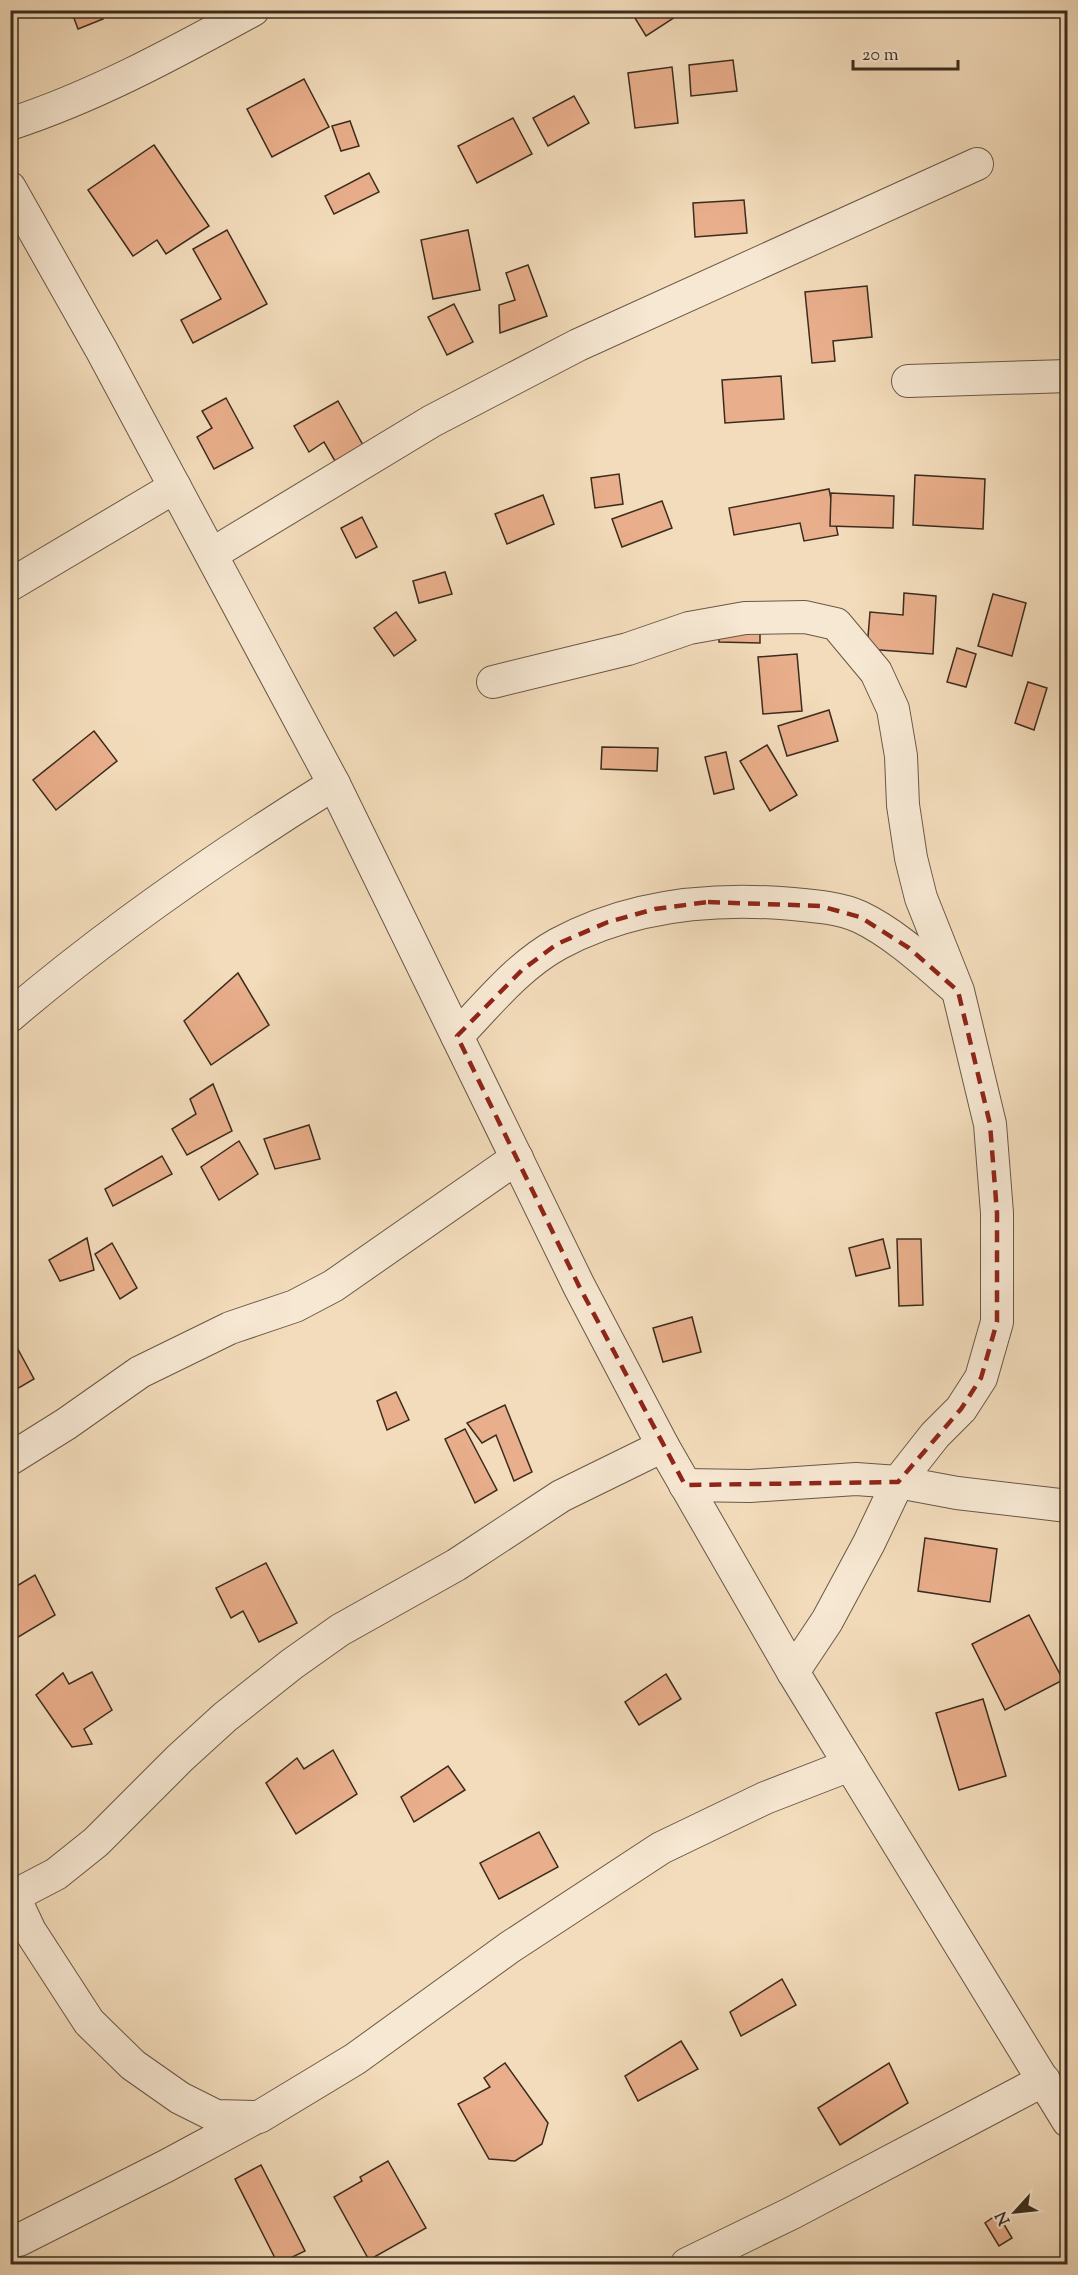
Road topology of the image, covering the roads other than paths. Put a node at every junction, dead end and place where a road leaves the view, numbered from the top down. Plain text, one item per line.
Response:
1 (254, 10) edge
2 (10, 124) edge
3 (977, 164) dead end
4 (10, 188) edge
5 (1068, 376) edge
6 (908, 381) dead end
7 (175, 487) junction
8 (212, 554) junction
9 (10, 585) edge
10 (493, 682) dead end
11 (334, 784) junction
12 (958, 991) junction
13 (10, 1016) edge
14 (457, 1036) junction
15 (517, 1158) junction
16 (663, 1446) junction
17 (10, 1459) edge
18 (898, 1482) junction
19 (685, 1485) junction
20 (1068, 1506) edge
21 (793, 1672) junction
22 (850, 1765) junction
23 (12, 1898) edge
24 (1044, 2080) junction
25 (258, 2117) junction
26 (1068, 2121) edge
27 (19, 2240) dead end
28 (687, 2265) edge

1 - 2 street
3 - 8 street
4 - 7 street
5 - 6 street
7 - 8 street
7 - 9 street
8 - 11 street
10 - 12 street
11 - 13 street
11 - 14 street
12 - 14 street
12 - 18 street
14 - 15 street
15 - 16 street
15 - 17 street
16 - 19 street
16 - 23 street
18 - 19 street
18 - 20 street
18 - 21 street
19 - 21 street
21 - 22 street
22 - 24 street
22 - 25 street
23 - 25 street
24 - 26 street
24 - 28 street
25 - 27 street

